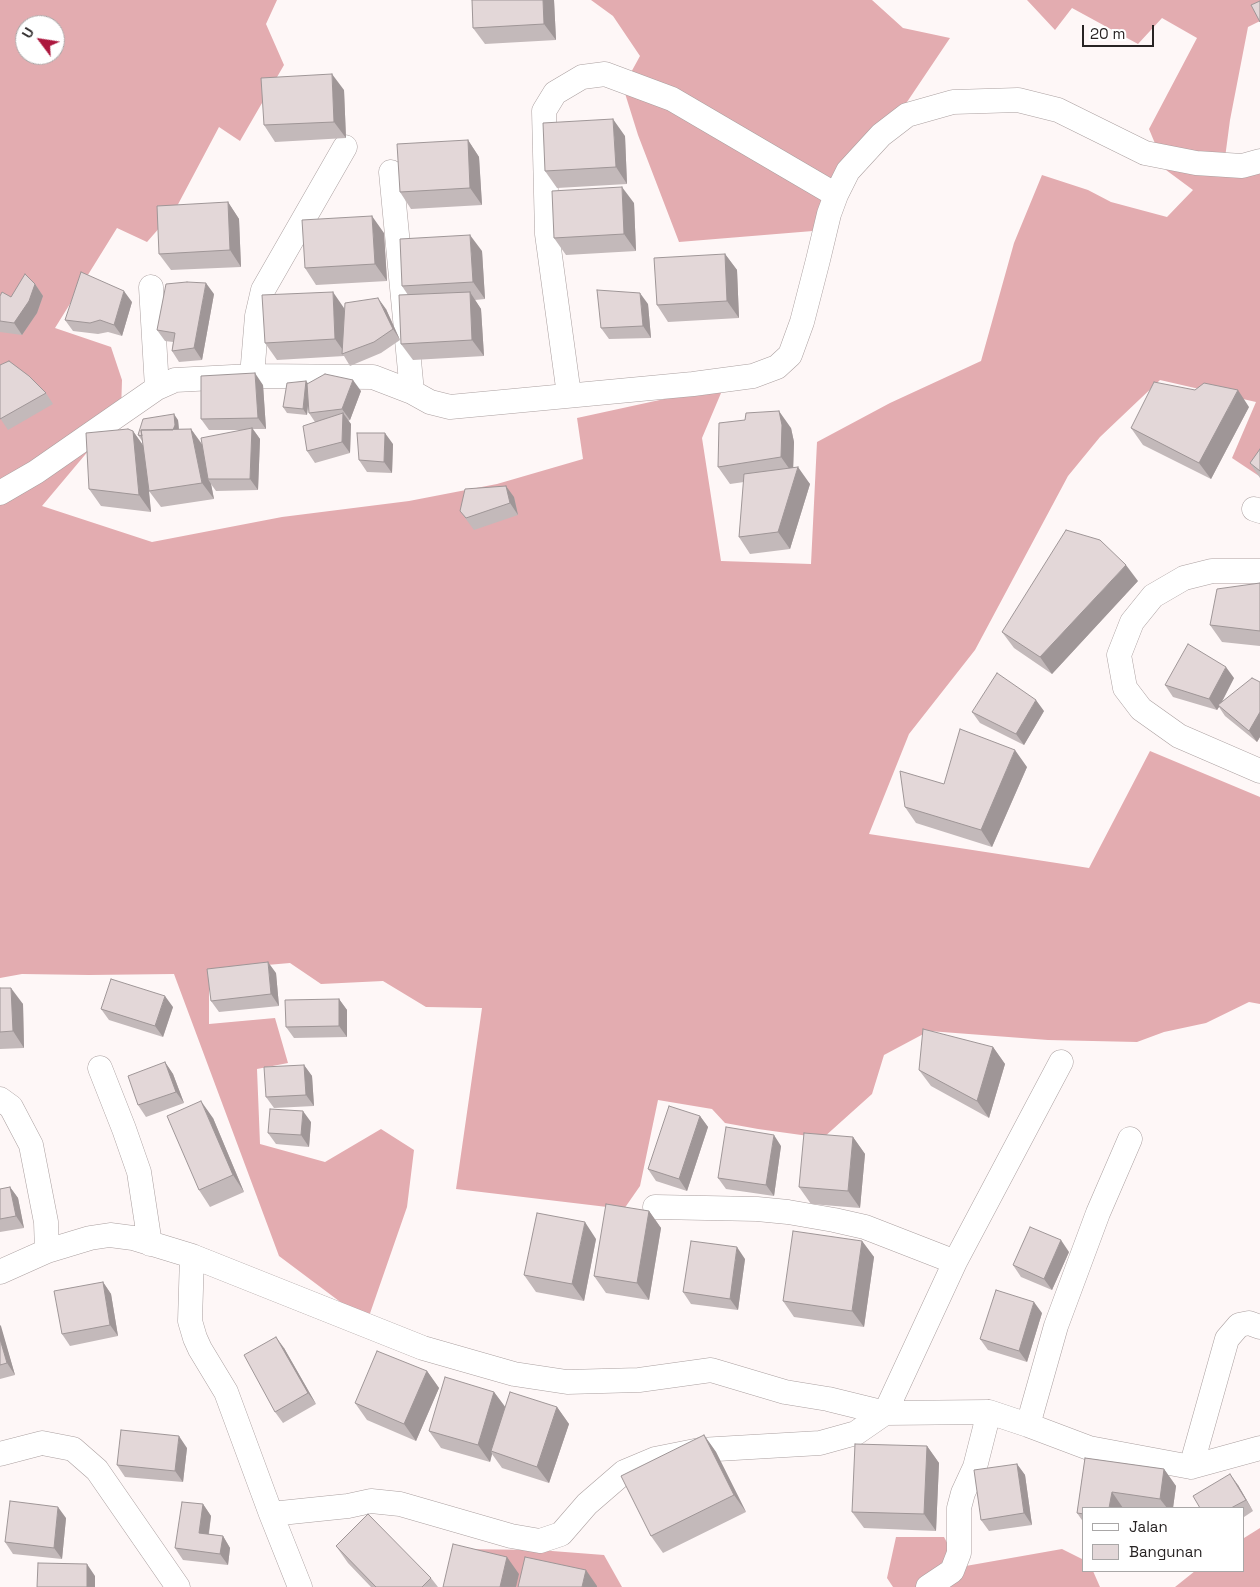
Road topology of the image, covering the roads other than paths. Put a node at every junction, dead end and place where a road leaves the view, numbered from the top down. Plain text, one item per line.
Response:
1 (345, 147) dead end
2 (1260, 161) edge
3 (391, 172) dead end
4 (836, 195) junction
5 (151, 287) dead end
6 (252, 376) junction
7 (157, 388) junction
8 (412, 392) junction
9 (569, 395) junction
10 (0, 493) edge
11 (1260, 572) edge
12 (1260, 771) edge
13 (1061, 1062) dead end
14 (100, 1068) dead end
15 (0, 1099) edge
16 (1130, 1139) dead end
17 (655, 1208) dead end
18 (150, 1244) junction
19 (47, 1251) junction
20 (192, 1256) junction
21 (955, 1262) junction
22 (0, 1272) edge
23 (1260, 1327) edge
24 (989, 1412) junction
25 (885, 1413) junction
26 (1028, 1425) junction
27 (1260, 1448) edge
28 (0, 1454) edge
29 (1191, 1467) junction
30 (271, 1514) junction
31 (178, 1587) edge
32 (300, 1587) edge
33 (928, 1587) edge

1 - 6 street
2 - 4 street
3 - 8 street
4 - 9 street
4 - 9 street
5 - 7 street
6 - 7 street
6 - 8 street
7 - 10 street
8 - 9 street
11 - 12 street
13 - 21 street
14 - 18 street
15 - 19 street
16 - 26 street
17 - 21 street
18 - 19 street
18 - 20 street
19 - 22 street
20 - 25 street
20 - 30 street
21 - 25 street
23 - 29 street
24 - 25 street
24 - 26 street
24 - 33 street
25 - 30 street
26 - 29 street
27 - 29 street
28 - 31 street
30 - 32 street

